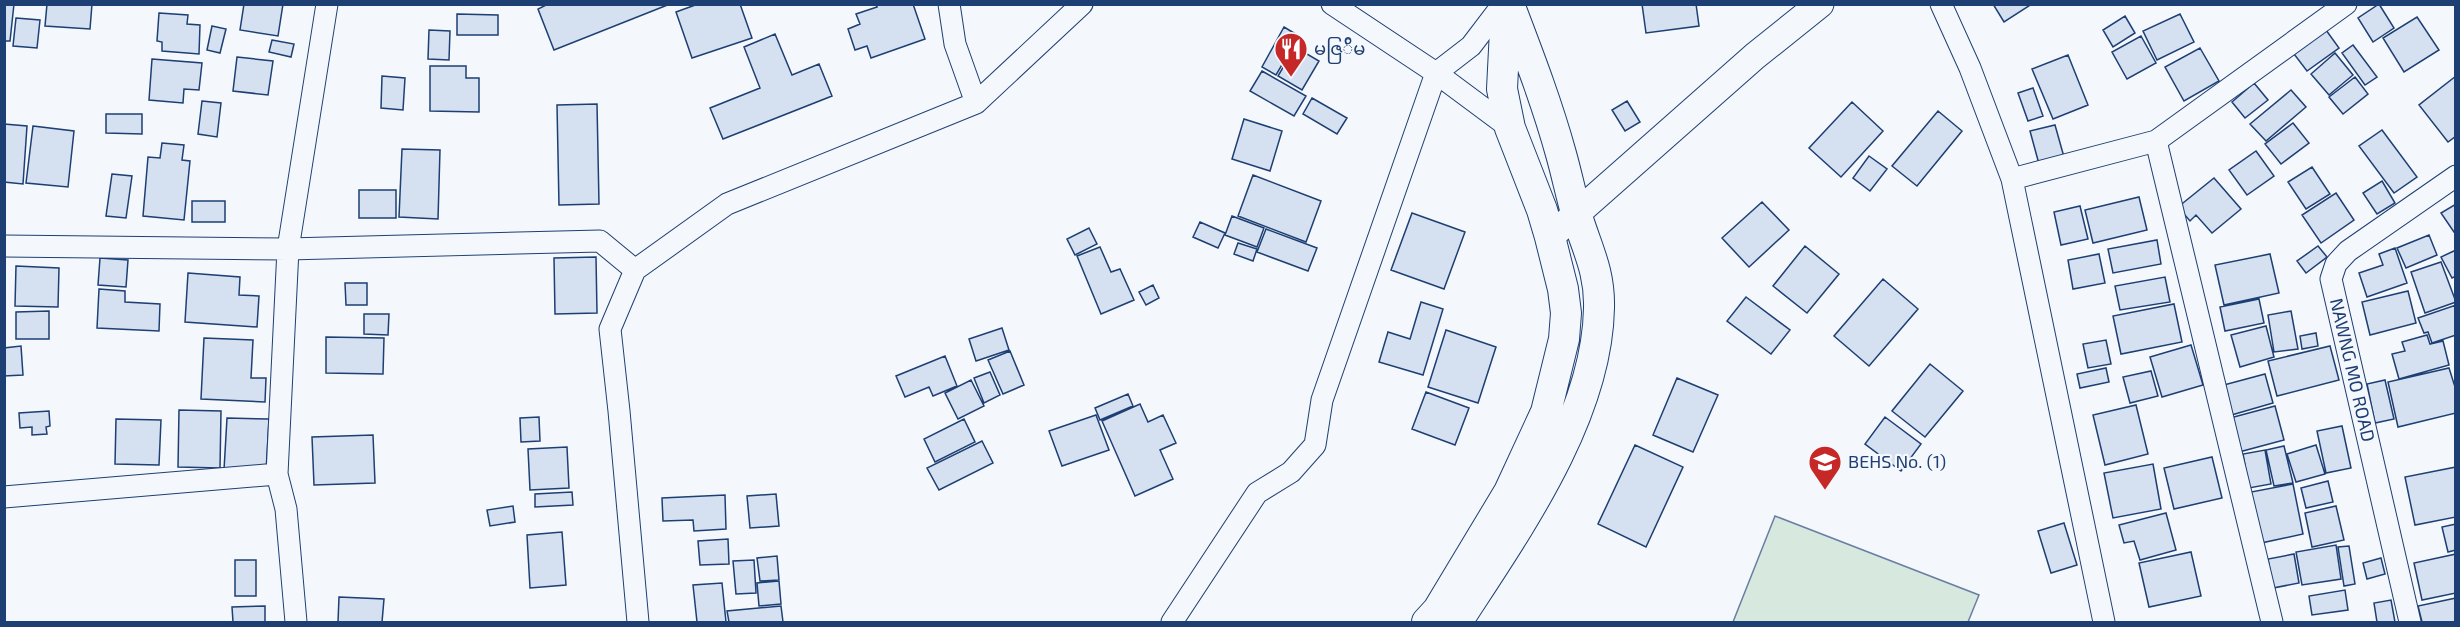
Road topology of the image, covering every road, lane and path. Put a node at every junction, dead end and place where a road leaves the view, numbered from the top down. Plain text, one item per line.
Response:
1 (327, 4) edge
2 (949, 4) edge
3 (1082, 4) edge
4 (1332, 4) edge
5 (1506, 4) edge
6 (1820, 4) edge
7 (1941, 4) edge
8 (2346, 4) edge
9 (1436, 73) junction
10 (976, 103) junction
11 (1510, 128) junction
12 (2156, 141) junction
13 (2456, 176) edge
14 (2012, 179) junction
15 (1577, 216) junction
16 (1551, 237) junction
17 (4, 246) edge
18 (288, 249) junction
19 (635, 270) junction
20 (277, 474) junction
21 (4, 498) edge
22 (296, 622) edge
23 (638, 622) edge
24 (1172, 622) edge
25 (1427, 622) edge
26 (1457, 622) edge
27 (2104, 622) edge
28 (2272, 622) edge
29 (2410, 622) edge

1 - 18 street
2 - 10 street
3 - 10 street
4 - 9 street
5 - 9 street
5 - 11 main road
5 - 15 main road
6 - 15 street
7 - 14 street
8 - 12 street
9 - 11 street
9 - 24 street
10 - 19 street
11 - 16 main road
12 - 14 street
12 - 28 street
13 - 29 street, NAWNG MO ROAD
14 - 27 street
15 - 16 street
15 - 26 main road
16 - 25 main road
17 - 18 street
18 - 19 street
18 - 20 street
19 - 23 street
20 - 21 street
20 - 22 street

